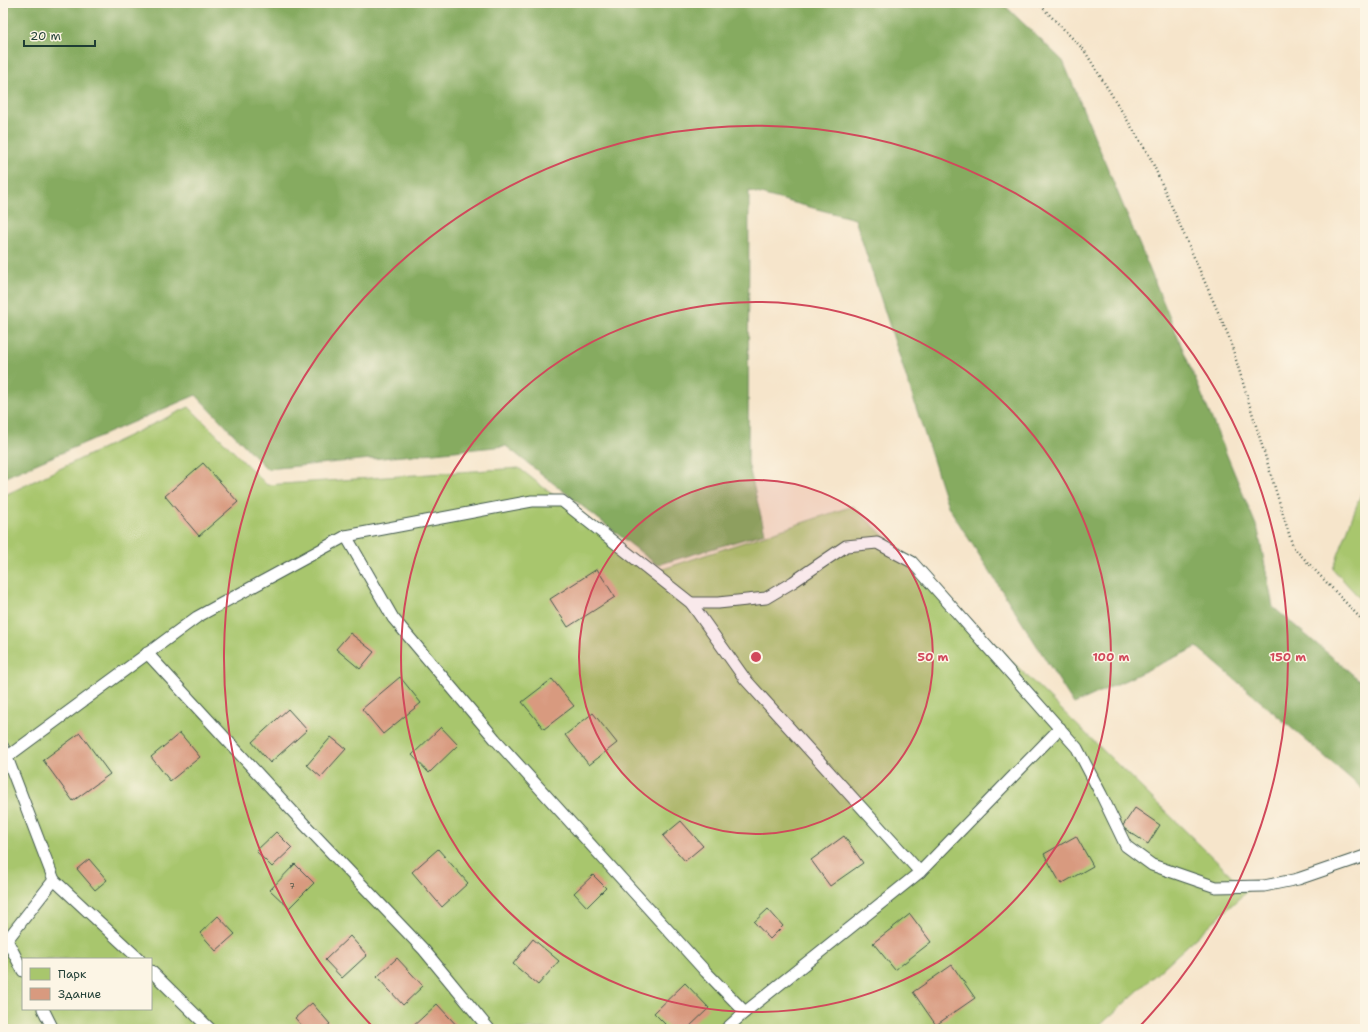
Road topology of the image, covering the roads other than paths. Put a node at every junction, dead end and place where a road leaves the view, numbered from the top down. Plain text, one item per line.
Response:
1 (346, 536) junction
2 (691, 603) junction
3 (147, 653) junction
4 (1060, 728) junction
5 (5, 752) edge
6 (1365, 856) edge
7 (920, 872) junction
8 (54, 880) junction
9 (138, 958) edge
10 (22, 969) edge
11 (152, 972) edge
12 (44, 1010) edge
13 (746, 1012) junction
14 (53, 1029) edge
15 (210, 1029) edge
16 (489, 1029) edge
17 (726, 1029) edge

1 - 2 lane
1 - 3 lane
1 - 13 lane
2 - 4 lane
2 - 7 lane
3 - 5 lane
3 - 16 lane
4 - 6 lane
4 - 7 lane
5 - 8 lane
7 - 13 lane
8 - 9 lane
8 - 10 lane
11 - 15 lane
12 - 14 lane
13 - 17 lane

